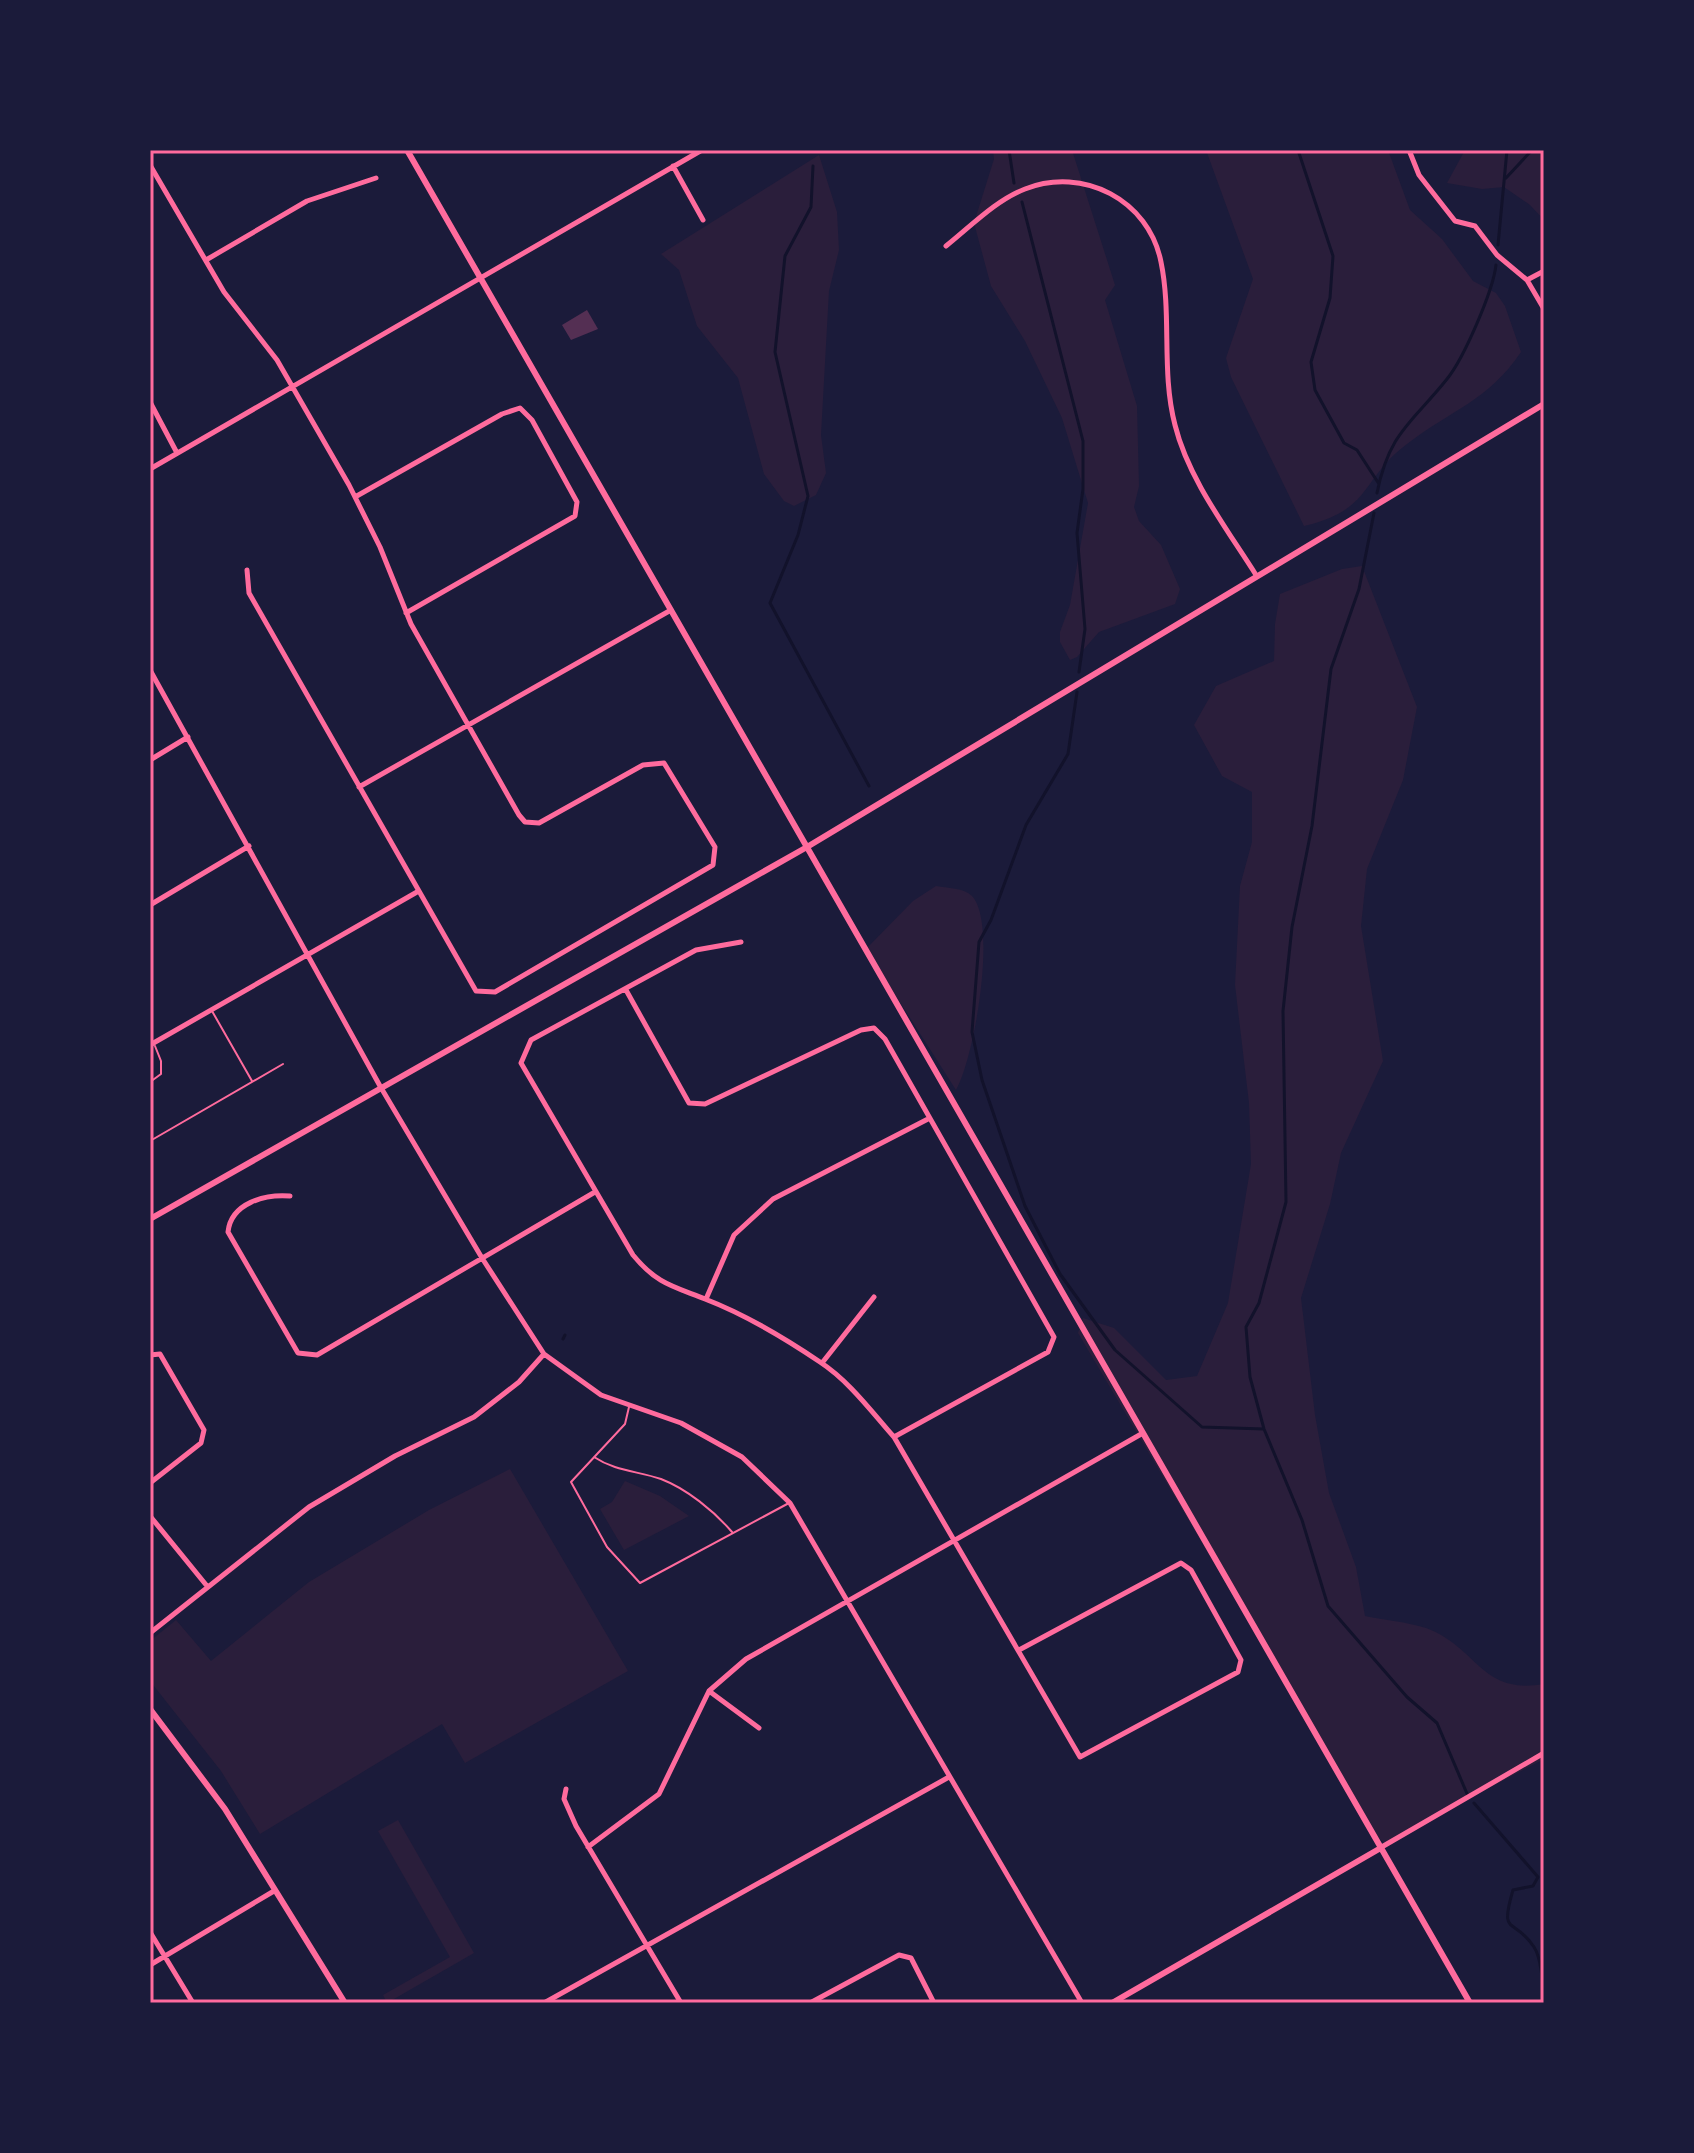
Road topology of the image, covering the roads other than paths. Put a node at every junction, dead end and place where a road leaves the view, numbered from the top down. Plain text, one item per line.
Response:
1 (407, 150) edge
2 (449, 150) edge
3 (466, 150) edge
4 (702, 150) edge
5 (1409, 150) edge
6 (150, 165) edge
7 (673, 166) junction
8 (376, 178) dead end
9 (703, 220) dead end
10 (946, 246) dead end
11 (206, 260) junction
12 (1544, 271) edge
13 (481, 280) junction
14 (1527, 280) junction
15 (1544, 309) edge
16 (293, 387) junction
17 (150, 402) edge
18 (1544, 404) edge
19 (177, 453) junction
20 (150, 469) edge
21 (355, 497) junction
22 (247, 570) dead end
23 (1256, 575) junction
24 (671, 610) junction
25 (406, 613) junction
26 (150, 670) edge
27 (467, 725) junction
28 (188, 737) junction
29 (150, 760) edge
30 (359, 787) junction
31 (249, 846) junction
32 (807, 847) junction
33 (417, 892) junction
34 (150, 905) edge
35 (741, 942) dead end
36 (307, 954) junction
37 (626, 990) junction
38 (211, 1010) junction
39 (152, 1044) edge
40 (283, 1064) dead end
41 (252, 1081) junction
42 (150, 1082) edge
43 (380, 1086) junction
44 (928, 1119) junction
45 (150, 1133) edge
46 (152, 1140) edge
47 (595, 1192) junction
48 (290, 1196) dead end
49 (150, 1219) edge
50 (482, 1258) junction
51 (874, 1297) dead end
52 (706, 1299) junction
53 (544, 1354) junction
54 (150, 1355) edge
55 (822, 1363) junction
56 (630, 1406) junction
57 (1143, 1433) junction
58 (894, 1437) junction
59 (594, 1457) junction
60 (150, 1483) edge
61 (790, 1503) junction
62 (150, 1516) edge
63 (733, 1533) junction
64 (954, 1542) junction
65 (207, 1586) junction
66 (848, 1602) junction
67 (150, 1633) edge
68 (1019, 1650) junction
69 (709, 1691) junction
70 (150, 1709) edge
71 (759, 1728) dead end
72 (1544, 1753) edge
73 (949, 1777) junction
74 (566, 1789) dead end
75 (588, 1847) junction
76 (1379, 1849) junction
77 (274, 1891) junction
78 (150, 1932) edge
79 (647, 1948) junction
80 (165, 1957) junction
81 (150, 1965) edge
82 (193, 2003) edge
83 (345, 2003) edge
84 (544, 2003) edge
85 (681, 2003) edge
86 (810, 2003) edge
87 (934, 2003) edge
88 (1082, 2003) edge
89 (1112, 2003) edge
90 (1470, 2003) edge

1 - 13 street
2 - 3 street
4 - 7 street
5 - 14 street
6 - 11 street
7 - 9 street
7 - 13 street
8 - 11 street
10 - 23 street
11 - 16 street
12 - 14 street
13 - 16 street
13 - 24 street
14 - 15 street
16 - 19 street
16 - 21 street
17 - 19 street
18 - 23 street
19 - 20 street
21 - 25 street
21 - 25 street
22 - 30 street
23 - 32 street
24 - 27 street
24 - 32 street
25 - 27 street
26 - 28 street
27 - 30 street
27 - 33 street
28 - 29 street
28 - 31 street
30 - 33 street
31 - 34 street
31 - 36 street
32 - 43 street
32 - 57 street
33 - 36 street
35 - 37 street
36 - 38 street
36 - 43 street
37 - 44 street
37 - 47 street
38 - 39 street
38 - 41 lane
39 - 42 lane
40 - 41 lane
41 - 46 lane
43 - 49 street
43 - 50 street
44 - 52 street
44 - 58 street
45 - 46 lane
47 - 50 street
47 - 52 street
48 - 50 street
50 - 53 street
51 - 55 street
52 - 55 street
53 - 56 street
53 - 65 street
54 - 60 street
55 - 58 street
56 - 59 lane
56 - 61 street
57 - 64 street
57 - 76 street
58 - 64 street
59 - 63 lane
59 - 63 lane
61 - 63 lane
61 - 66 street
62 - 65 street
64 - 66 street
64 - 68 street
65 - 67 street
66 - 69 street
66 - 73 street
68 - 68 street
69 - 71 street
69 - 75 street
70 - 77 street
72 - 76 street
73 - 79 street
73 - 88 street
74 - 75 street
75 - 79 street
76 - 89 street
76 - 90 street
77 - 80 street
77 - 83 street
78 - 80 street
79 - 84 street
79 - 85 street
80 - 81 street
80 - 82 street
86 - 87 street

